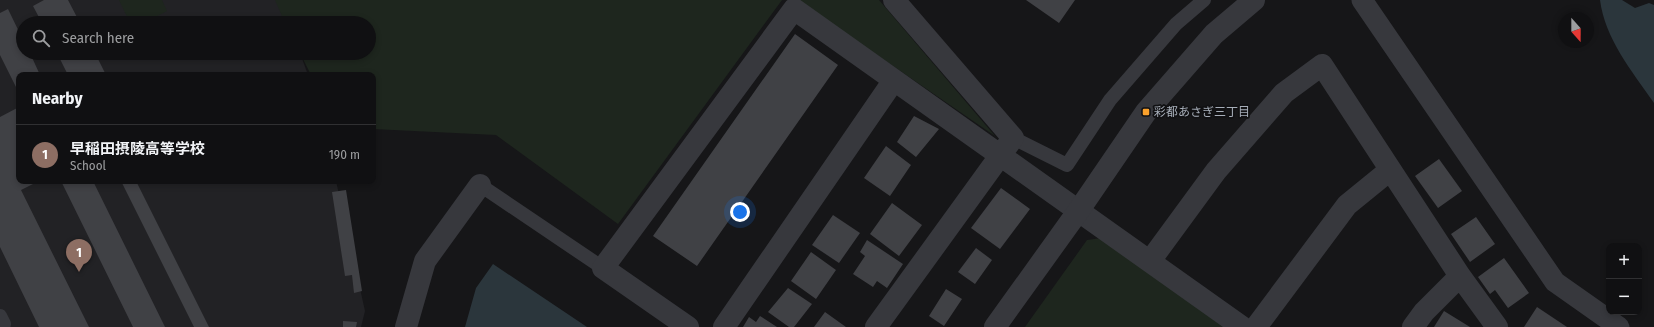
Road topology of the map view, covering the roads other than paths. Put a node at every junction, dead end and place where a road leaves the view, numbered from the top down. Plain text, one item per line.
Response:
1 (894, 0) edge
2 (1204, 0) edge
3 (1254, 0) edge
4 (1362, 0) edge
5 (894, 80) junction
6 (1006, 146) junction
7 (1390, 170) junction
8 (480, 184) joint
9 (1078, 210) junction
10 (1150, 261) junction
11 (603, 268) junction
12 (1460, 276) junction
13 (406, 327) edge
14 (688, 327) edge
15 (724, 327) edge
16 (876, 327) edge
17 (995, 327) edge
18 (1242, 327) edge
19 (1256, 327) edge
20 (1413, 327) edge
21 (1497, 327) edge
22 (1619, 327) edge

1 - 6 street
2 - 6 lane
3 - 9 street
4 - 22 street
5 - 6 street
5 - 11 street
5 - 15 street
6 - 9 street
6 - 16 street
7 - 10 street
7 - 12 street
7 - 19 street
8 - 11 lane
8 - 13 street
9 - 10 street
9 - 17 street
10 - 18 street
11 - 14 street
12 - 20 street
12 - 21 street

